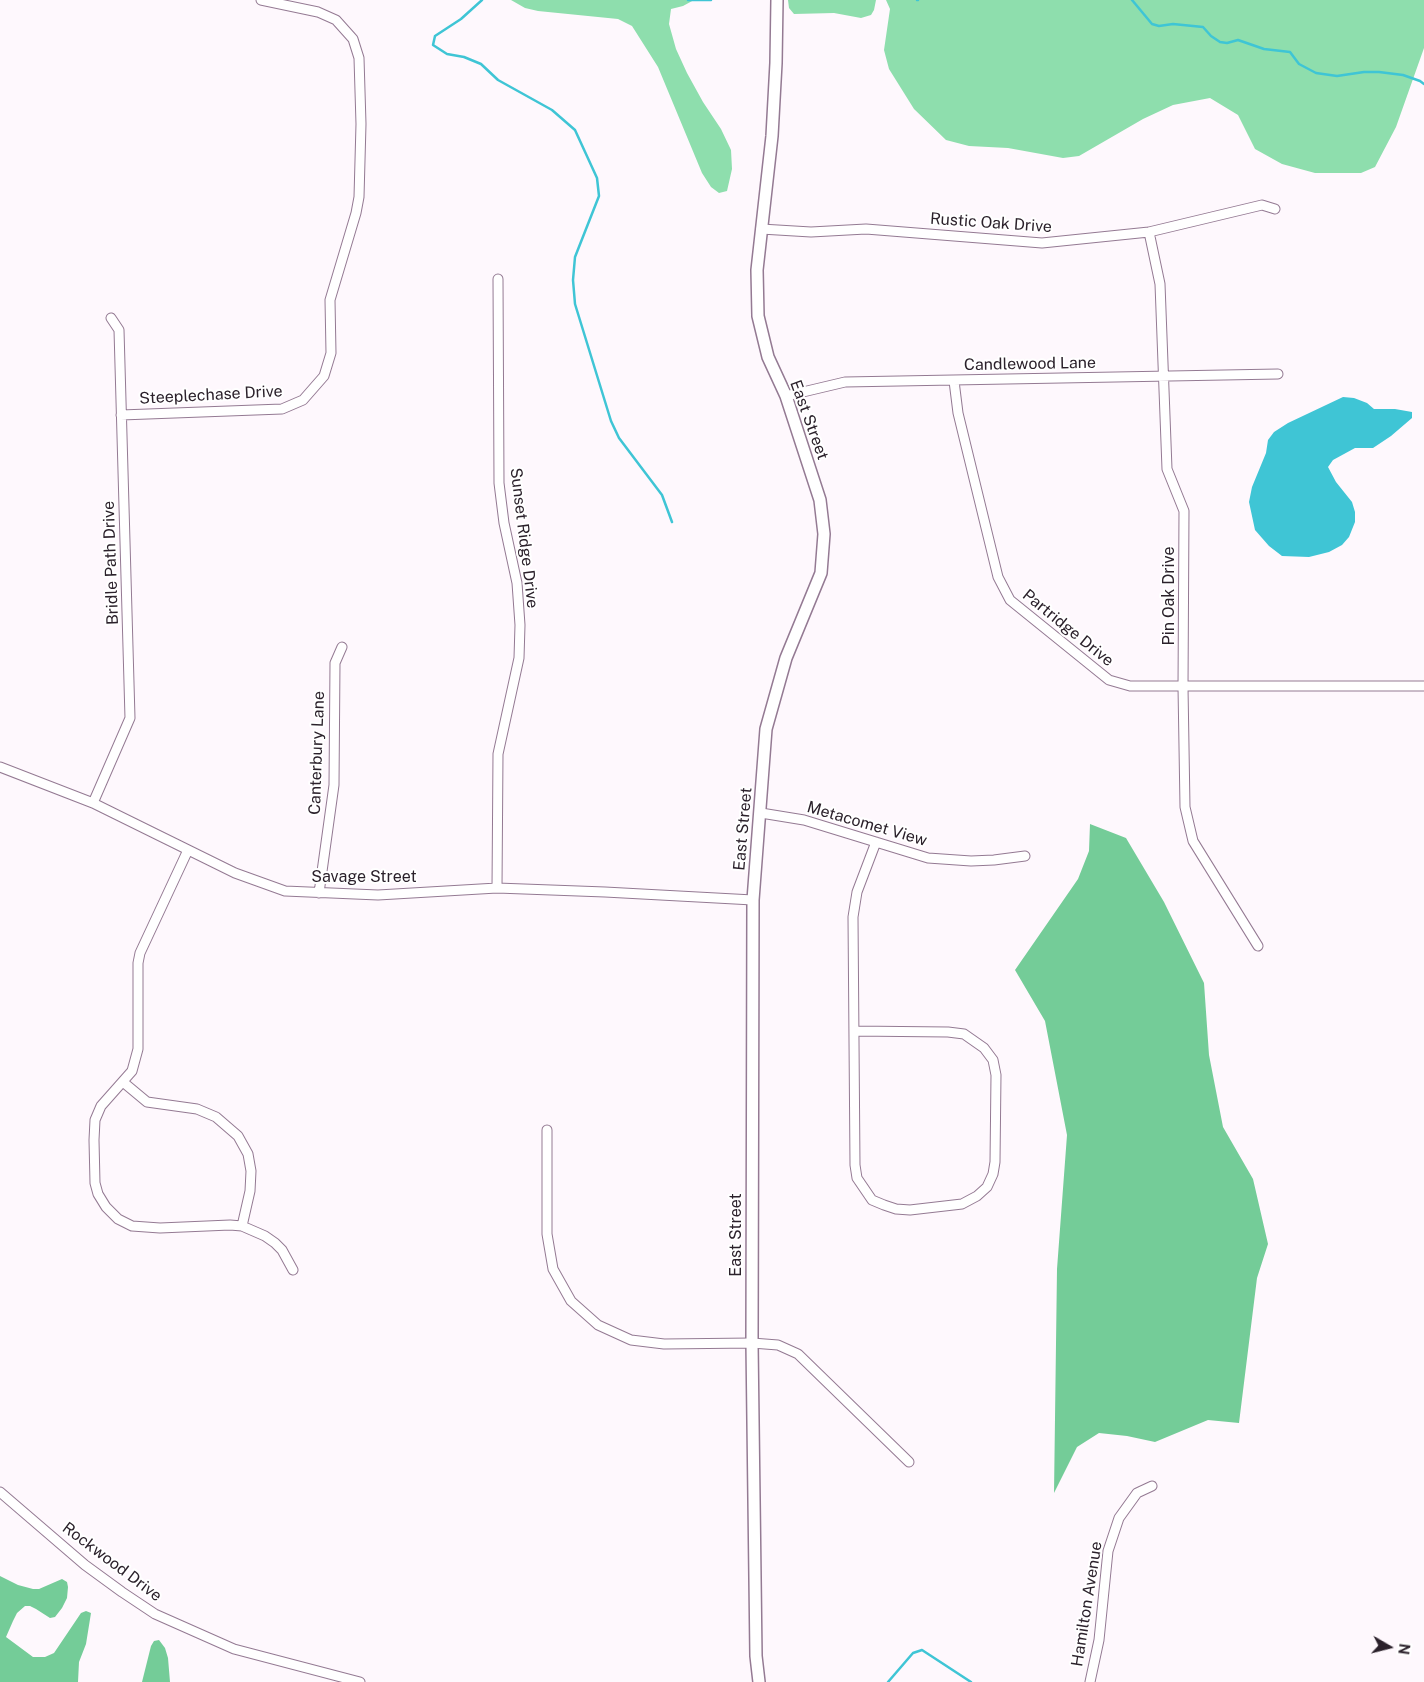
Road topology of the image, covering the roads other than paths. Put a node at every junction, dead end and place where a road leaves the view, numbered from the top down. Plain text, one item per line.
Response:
1 (261, 0) edge
2 (777, 0) edge
3 (1275, 209) dead end
4 (761, 228) junction
5 (1149, 232) junction
6 (498, 279) dead end
7 (110, 318) dead end
8 (1278, 374) dead end
9 (1164, 376) junction
10 (954, 380) junction
11 (786, 396) junction
12 (121, 415) junction
13 (342, 647) dead end
14 (1424, 686) edge
15 (1183, 687) junction
16 (0, 767) edge
17 (92, 803) junction
18 (761, 813) junction
19 (876, 842) junction
20 (188, 850) junction
21 (1025, 856) dead end
22 (497, 888) junction
23 (319, 892) junction
24 (753, 900) junction
25 (1258, 946) dead end
26 (854, 1031) junction
27 (123, 1082) junction
28 (547, 1130) dead end
29 (242, 1226) junction
30 (293, 1270) dead end
31 (752, 1343) junction
32 (908, 1462) dead end
33 (1152, 1486) dead end
34 (0, 1492) edge
35 (360, 1682) edge
36 (759, 1682) edge
37 (1090, 1682) edge

1 - 12 street, Steeplechase Drive
2 - 4 street, East Street
3 - 5 street, Rustic Oak Drive
4 - 5 street, Rustic Oak Drive
4 - 11 street, East Street
5 - 9 street, Pin Oak Drive
6 - 22 street, Sunset Ridge Drive
7 - 12 street, Bridle Path Drive
8 - 9 street, Candlewood Lane
9 - 10 street, Candlewood Lane
9 - 15 street, Pin Oak Drive
10 - 11 street, Candlewood Lane
10 - 15 street, Partridge Drive
11 - 18 street, East Street
12 - 17 street, Bridle Path Drive
13 - 23 street, Canterbury Lane
14 - 15 street, Partridge Drive
15 - 25 street, Pin Oak Drive
16 - 17 street, Savage Street
17 - 20 street, Savage Street
18 - 19 street, Metacomet View
18 - 24 street, East Street
19 - 21 street, Metacomet View
19 - 26 street
20 - 23 street, Savage Street
20 - 27 street
22 - 23 street, Savage Street
22 - 24 street, Savage Street
24 - 31 street, East Street
26 - 26 street
27 - 29 street
27 - 29 street
28 - 31 street
29 - 30 street
31 - 32 street
31 - 36 street, East Street
33 - 37 street, Hamilton Avenue
34 - 35 street, Rockwood Drive

